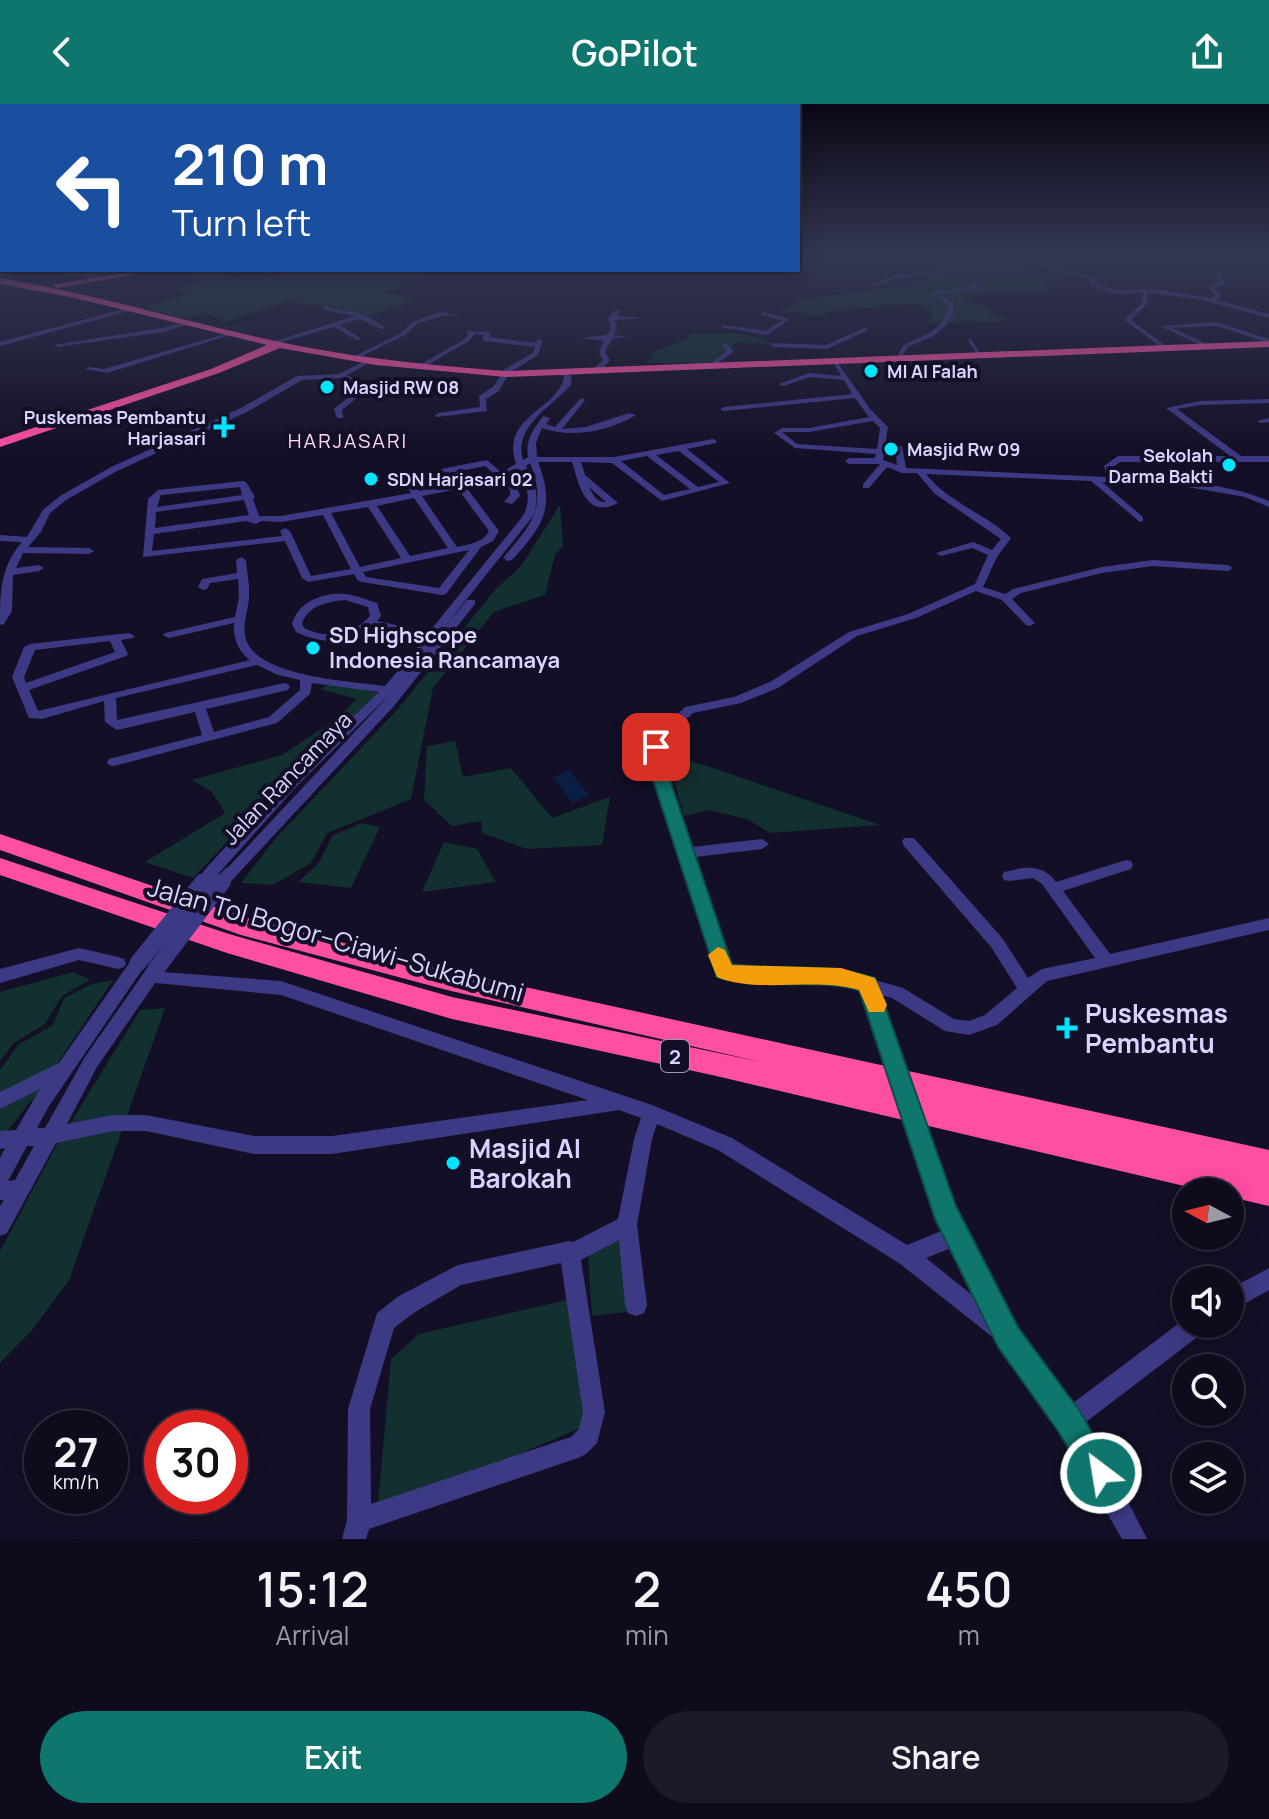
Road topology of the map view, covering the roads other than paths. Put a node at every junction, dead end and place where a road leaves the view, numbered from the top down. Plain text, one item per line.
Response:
1 (80, 322) edge
2 (182, 322) edge
3 (194, 322) edge
4 (317, 322) edge
5 (346, 322) edge
6 (361, 322) edge
7 (366, 322) edge
8 (417, 322) edge
9 (613, 322) edge
10 (783, 322) edge
11 (945, 322) edge
12 (1130, 322) edge
13 (76, 323) joint
14 (186, 323) junction
15 (334, 325) junction
16 (723, 327) dead end
17 (383, 328) dead end
18 (39, 329) junction
19 (866, 329) dead end
20 (372, 332) dead end
21 (235, 333) junction
22 (767, 333) junction
23 (50, 336) dead end
24 (625, 337) dead end
25 (815, 337) dead end
26 (583, 338) dead end
27 (607, 338) junction
28 (358, 339) dead end
29 (969, 340) dead end
30 (279, 343) junction
31 (1269, 343) edge
32 (0, 344) edge
33 (725, 344) dead end
34 (57, 345) dead end
35 (773, 345) junction
36 (1205, 345) junction
37 (1163, 346) junction
38 (256, 348) junction
39 (811, 348) junction
40 (299, 349) junction
41 (136, 351) dead end
42 (166, 352) junction
43 (979, 354) junction
44 (354, 357) junction
45 (899, 357) junction
46 (372, 360) junction
47 (833, 360) junction
48 (815, 361) junction
49 (778, 362) junction
50 (711, 365) junction
51 (422, 366) junction
52 (89, 369) dead end
53 (611, 369) junction
54 (597, 370) junction
55 (569, 371) junction
56 (507, 373) junction
57 (342, 376) junction
58 (843, 378) junction
59 (783, 384) dead end
60 (160, 390) junction
61 (854, 396) junction
62 (581, 400) dead end
63 (1269, 401) edge
64 (724, 409) dead end
65 (439, 415) dead end
66 (632, 415) dead end
67 (340, 416) dead end
68 (871, 419) junction
69 (541, 425) junction
70 (558, 431) junction
71 (0, 440) edge
72 (713, 441) dead end
73 (572, 443) dead end
74 (899, 448) dead end
75 (682, 449) junction
76 (647, 452) junction
77 (0, 458) edge
78 (881, 459) junction
79 (1239, 459) junction
80 (1269, 459) edge
81 (614, 460) junction
82 (571, 461) junction
83 (849, 461) dead end
84 (533, 463) junction
85 (517, 467) junction
86 (902, 470) junction
87 (920, 472) junction
88 (502, 476) junction
89 (581, 476) dead end
90 (1092, 478) junction
91 (1112, 480) junction
92 (461, 486) junction
93 (866, 486) dead end
94 (697, 490) junction
95 (415, 495) junction
96 (250, 497) junction
97 (509, 502) dead end
98 (371, 504) junction
99 (1269, 504) edge
100 (152, 510) junction
101 (326, 512) junction
102 (258, 519) junction
103 (281, 519) junction
104 (1140, 519) dead end
105 (150, 534) junction
106 (0, 538) edge
107 (287, 538) junction
108 (30, 540) junction
109 (478, 545) junction
110 (20, 550) junction
111 (454, 550) junction
112 (89, 551) dead end
113 (941, 553) dead end
114 (994, 554) junction
115 (241, 560) dead end
116 (402, 560) junction
117 (39, 568) dead end
118 (1228, 568) dead end
119 (357, 570) junction
120 (5, 574) edge
121 (243, 575) junction
122 (203, 587) dead end
123 (976, 588) junction
124 (1006, 598) junction
125 (239, 619) junction
126 (374, 620) junction
127 (0, 622) edge
128 (1030, 623) dead end
129 (440, 634) junction
130 (169, 635) dead end
131 (129, 636) dead end
132 (114, 638) junction
133 (257, 662) junction
134 (306, 677) junction
135 (284, 687) dead end
136 (22, 689) junction
137 (388, 690) junction
138 (110, 696) junction
139 (200, 708) junction
140 (209, 737) junction
141 (114, 762) dead end
142 (0, 842) edge
143 (909, 842) dead end
144 (762, 844) dead end
145 (685, 853) junction
146 (1126, 865) dead end
147 (0, 866) edge
148 (222, 872) junction
149 (1009, 876) dead end
150 (1054, 888) junction
151 (98, 890) junction
152 (1269, 924) edge
153 (1107, 962) junction
154 (118, 963) dead end
155 (159, 973) junction
156 (0, 976) edge
157 (1026, 989) junction
158 (871, 993) junction
159 (91, 1062) junction
160 (63, 1069) junction
161 (0, 1101) edge
162 (618, 1104) junction
163 (652, 1113) junction
164 (48, 1136) junction
165 (9, 1139) edge
166 (1269, 1164) edge
167 (0, 1176) edge
168 (9, 1190) edge
169 (1269, 1191) edge
170 (627, 1225) junction
171 (0, 1226) edge
172 (958, 1235) junction
173 (571, 1254) junction
174 (906, 1256) junction
175 (1269, 1278) edge
176 (1244, 1293) edge
177 (636, 1305) dead end
178 (1008, 1337) junction
179 (1177, 1338) edge
180 (1069, 1420) junction
181 (357, 1530) edge
182 (1135, 1539) edge

1 - 13 street
2 - 14 highway
3 - 21 highway
4 - 15 street
5 - 15 street
6 - 20 street
7 - 17 street
8 - 44 street
9 - 27 street
10 - 22 street
11 - 45 street
12 - 37 street
13 - 18 street
14 - 21 highway
14 - 34 street
15 - 28 street
15 - 30 street
16 - 22 street
18 - 23 street
18 - 32 street
19 - 39 street
21 - 30 highway
21 - 38 highway
21 - 42 street
22 - 35 street
24 - 27 street
25 - 39 street
26 - 27 street
27 - 54 street
29 - 43 street
30 - 38 highway
30 - 40 highway
30 - 44 highway
31 - 36 highway
31 - 36 street
33 - 50 street
35 - 39 street
35 - 49 street
36 - 37 highway
37 - 43 highway
38 - 40 highway
38 - 60 highway
38 - 71 highway
39 - 48 street
40 - 44 highway
41 - 42 street
42 - 52 street
43 - 45 highway
44 - 46 highway
45 - 47 highway
46 - 51 highway
46 - 56 highway
46 - 57 street
47 - 48 highway
47 - 58 street
48 - 49 highway
49 - 50 highway
50 - 53 highway
51 - 56 highway
51 - 56 street
53 - 54 highway
53 - 55 highway
54 - 55 highway
55 - 56 highway
55 - 69 street, Jalan Rancamaya
55 - 85 street, Jalan Rancamaya
56 - 65 street
57 - 67 street
57 - 108 street
58 - 59 street
58 - 61 street
60 - 71 highway
60 - 77 highway
61 - 64 street
61 - 68 street
62 - 70 street
63 - 79 street
66 - 70 street
68 - 78 street
68 - 78 street
69 - 70 street
69 - 84 street, Jalan Rancamaya
70 - 73 street
72 - 75 street
74 - 86 street
75 - 76 street
75 - 94 street
76 - 81 street
76 - 94 street
78 - 83 street
78 - 86 street
78 - 93 street
79 - 80 street
79 - 91 street
81 - 82 street
81 - 94 street
82 - 84 street
82 - 89 street
84 - 85 street
84 - 129 street, Jalan Rancamaya
85 - 88 street
85 - 129 street, Jalan Rancamaya
86 - 87 street
87 - 90 street
87 - 114 street
88 - 92 street
88 - 95 street
88 - 97 street
90 - 91 street
90 - 104 street
91 - 99 street
92 - 95 street
92 - 109 street
95 - 98 street
95 - 111 street
96 - 100 street
96 - 100 street
96 - 102 street
98 - 101 street
98 - 116 street
100 - 105 street
101 - 103 street
101 - 119 street
102 - 103 street
102 - 105 street
103 - 107 street
105 - 107 street
106 - 108 street
107 - 119 street
108 - 110 street
109 - 111 street
109 - 119 street
110 - 112 street
110 - 120 street
111 - 116 street
113 - 114 street
114 - 123 street
115 - 121 street
116 - 119 street
117 - 120 street
118 - 124 street
120 - 127 street
121 - 122 street
121 - 125 street
123 - 124 street
123 - 145 street
124 - 128 street
125 - 130 street
125 - 133 street
126 - 126 street
126 - 129 street
129 - 137 street, Jalan Rancamaya
129 - 148 street, Jalan Rancamaya
131 - 132 street
132 - 136 street
132 - 136 street
133 - 134 street
133 - 138 street
134 - 137 street
134 - 140 street
135 - 139 street
136 - 138 street
137 - 148 street, Jalan Rancamaya
138 - 139 street
139 - 140 street
140 - 141 street
142 - 151 highway, Jalan Tol Bogor–Ciawi–Sukabumi / 2
143 - 157 street
144 - 145 street
145 - 158 street
146 - 150 street
147 - 151 highway, Jalan Tol Bogor–Ciawi–Sukabumi / 2
148 - 155 street, Jalan Rancamaya, bridge
148 - 160 street, Jalan Rancamaya, bridge
149 - 150 street
150 - 153 street
151 - 166 highway, Jalan Tol Bogor–Ciawi–Sukabumi / 2
151 - 169 highway, Jalan Tol Bogor–Ciawi–Sukabumi / 2
152 - 153 street
153 - 157 street
154 - 156 street
155 - 159 street, Jalan Rancamaya
155 - 162 street
157 - 158 street
158 - 172 street, bridge
159 - 160 street
159 - 164 street, Jalan Rancamaya
160 - 161 street
160 - 165 street, Jalan Rancamaya
162 - 163 street
162 - 164 street
163 - 170 street
163 - 174 street
164 - 165 street
164 - 168 street, Jalan Rancamaya
165 - 167 street, Jalan Rancamaya
168 - 171 street, Jalan Rancamaya
170 - 173 street
170 - 177 street
172 - 174 street
172 - 178 street
173 - 181 street
173 - 181 street
174 - 178 street
175 - 176 street
178 - 180 street
179 - 180 street
180 - 182 street

